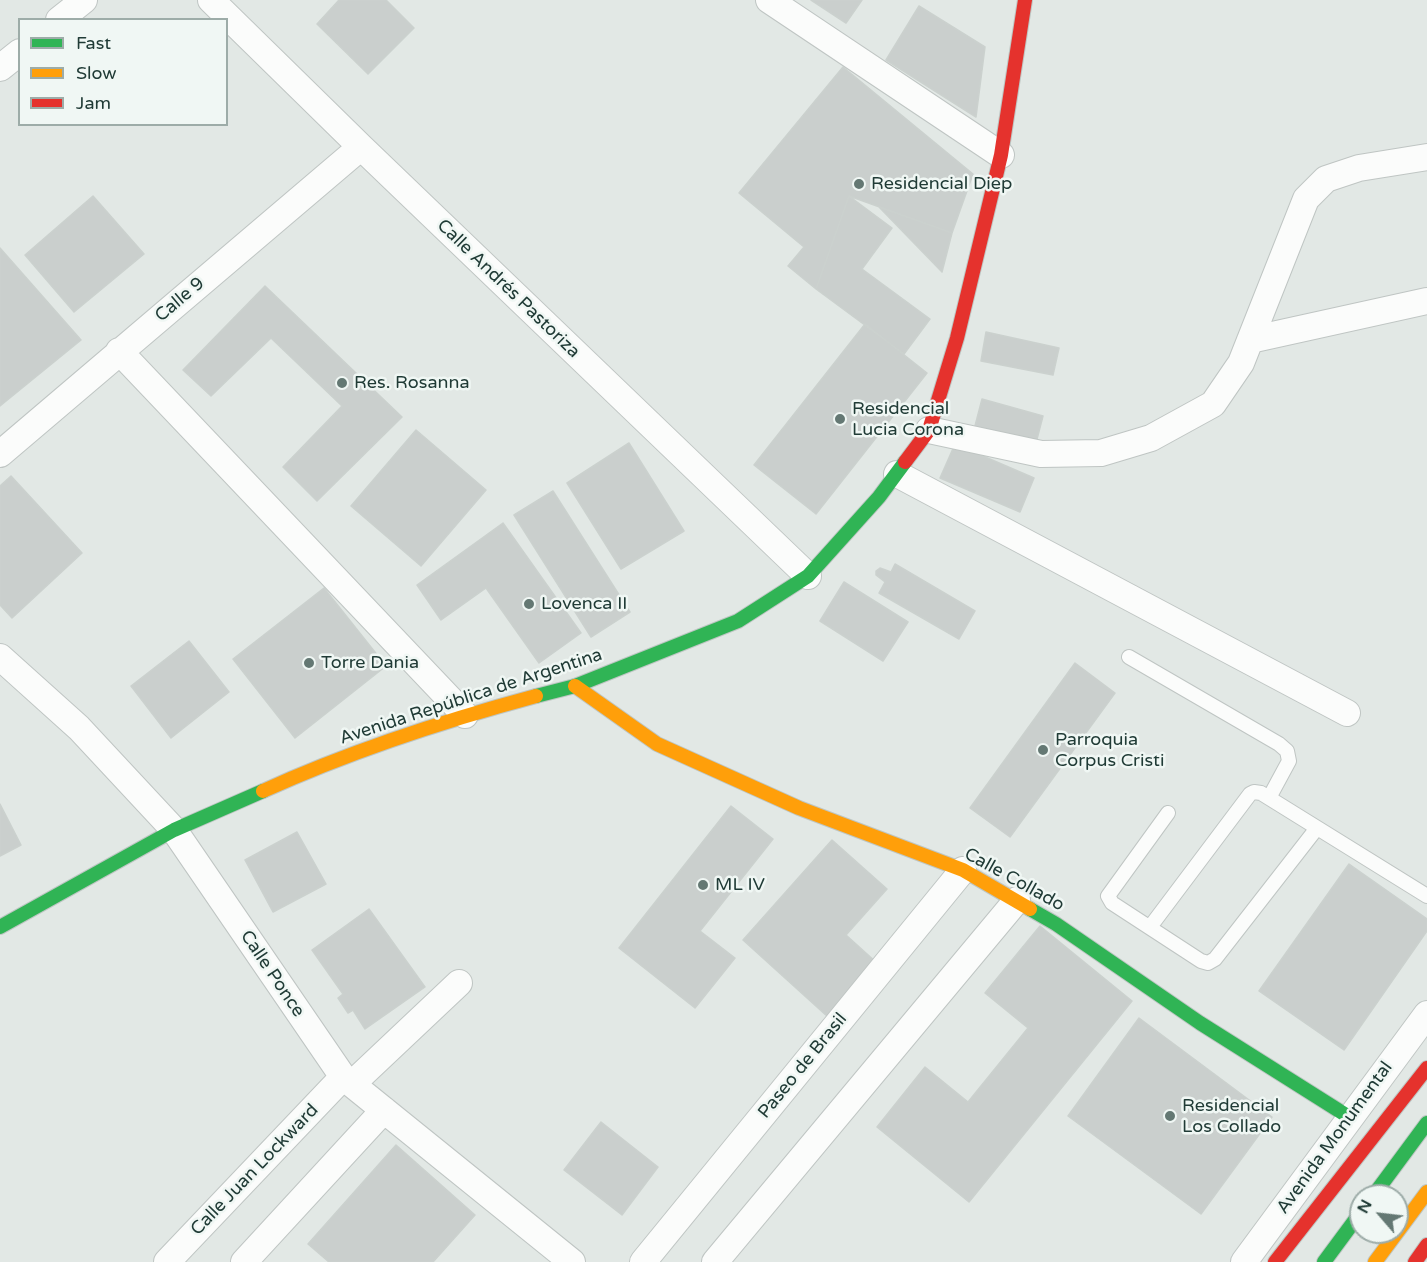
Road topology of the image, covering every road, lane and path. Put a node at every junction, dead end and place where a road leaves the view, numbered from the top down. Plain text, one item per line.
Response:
1 (84, 0) edge
2 (211, 0) edge
3 (768, 0) edge
4 (1025, 0) edge
5 (62, 18) edge
6 (18, 54) edge
7 (0, 68) edge
8 (361, 147) junction
9 (1001, 155) junction
10 (1427, 157) edge
11 (1427, 301) edge
12 (1251, 340) junction
13 (119, 351) junction
14 (929, 430) junction
15 (0, 454) edge
16 (897, 474) junction
17 (808, 576) junction
18 (0, 657) edge
19 (1129, 657) dead end
20 (575, 686) junction
21 (1347, 713) dead end
22 (465, 715) junction
23 (1269, 798) junction
24 (1168, 813) dead end
25 (1317, 828) junction
26 (174, 830) junction
27 (963, 870) junction
28 (1427, 896) edge
29 (1017, 900) junction
30 (0, 927) edge
31 (1150, 927) junction
32 (459, 983) dead end
33 (1427, 1014) edge
34 (1427, 1068) edge
35 (347, 1080) junction
36 (384, 1110) junction
37 (1349, 1117) junction
38 (1427, 1123) edge
39 (1382, 1184) edge
40 (1427, 1192) edge
41 (1349, 1228) edge
42 (1427, 1245) edge
43 (167, 1262) edge
44 (244, 1262) edge
45 (572, 1262) edge
46 (643, 1262) edge
47 (715, 1262) edge
48 (1244, 1262) edge
49 (1275, 1262) edge
50 (1324, 1262) edge
51 (1375, 1262) edge
52 (1415, 1262) edge

1 - 5 street
2 - 8 street, Calle Andrés Pastoriza
3 - 9 street
4 - 9 main road, Avenida República de Argentina
6 - 7 street
8 - 13 street, Calle 9
8 - 17 street, Calle Andrés Pastoriza
9 - 14 main road, Avenida República de Argentina
10 - 12 street
11 - 12 street
12 - 14 street
13 - 15 street, Calle 9
13 - 22 street
14 - 16 main road, Avenida República de Argentina
16 - 17 main road, Avenida República de Argentina
16 - 21 street
17 - 20 main road, Avenida República de Argentina
18 - 26 street, Calle Ponce
19 - 23 lane
20 - 22 main road, Avenida República de Argentina
20 - 27 main road, Calle Collado
22 - 26 main road, Avenida República de Argentina
23 - 25 lane
23 - 31 lane
24 - 31 lane
25 - 28 lane
25 - 31 lane
26 - 30 main road, Avenida República de Argentina
26 - 35 street, Calle Ponce
27 - 29 main road, Calle Collado
27 - 46 street, Paseo de Brasil
29 - 37 main road, Calle Collado
29 - 47 street
32 - 35 street, Calle Juan Lockward
33 - 37 street, Avenida Monumental
34 - 49 main road
35 - 36 street, Calle Ponce
35 - 43 street, Calle Juan Lockward
36 - 44 street
36 - 45 street, Calle Ponce
37 - 48 street, Avenida Monumental
38 - 39 main road
40 - 51 main road
41 - 50 main road
42 - 52 main road

